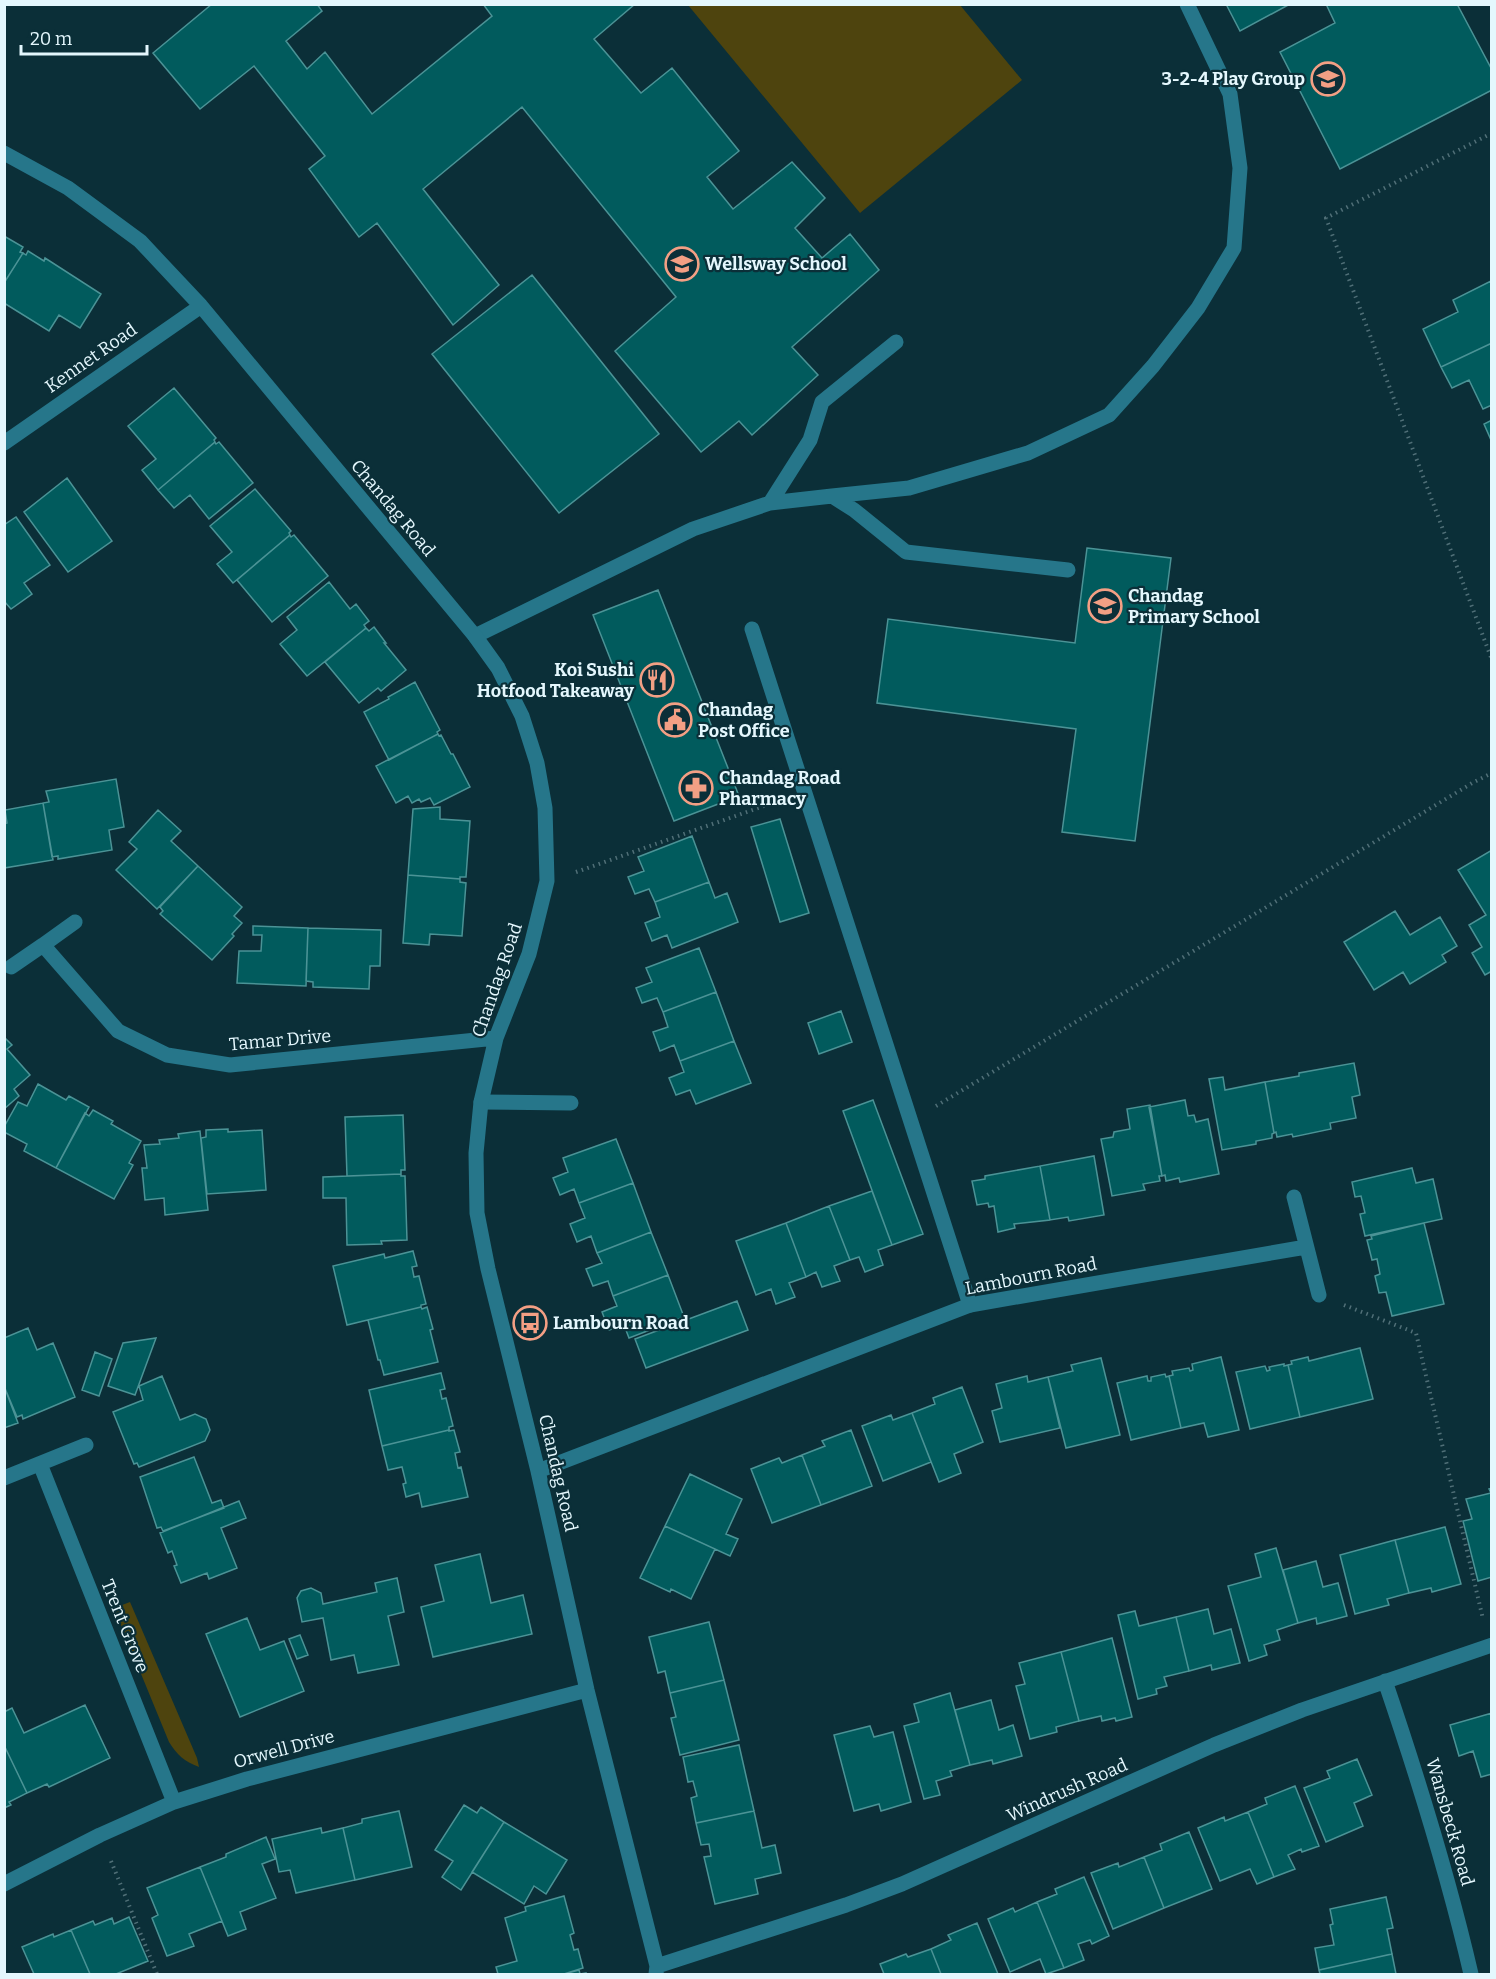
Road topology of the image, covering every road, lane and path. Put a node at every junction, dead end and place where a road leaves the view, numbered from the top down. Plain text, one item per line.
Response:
1 (1187, 4) edge
2 (1491, 134) edge
3 (4, 153) edge
4 (201, 306) junction
5 (896, 342) dead end
6 (4, 443) edge
7 (832, 496) junction
8 (770, 503) junction
9 (1068, 570) dead end
10 (752, 629) dead end
11 (474, 636) junction
12 (1491, 660) edge
13 (1491, 773) edge
14 (804, 792) junction
15 (547, 881) junction
16 (75, 922) dead end
17 (43, 945) junction
18 (11, 967) dead end
19 (496, 1038) junction
20 (481, 1102) junction
21 (571, 1103) dead end
22 (910, 1122) junction
23 (1294, 1197) dead end
24 (1306, 1247) junction
25 (1319, 1295) joint
26 (970, 1305) junction
27 (87, 1445) dead end
28 (40, 1464) junction
29 (538, 1471) junction
30 (4, 1478) edge
31 (1491, 1646) edge
32 (1385, 1681) junction
33 (587, 1690) junction
34 (174, 1802) junction
35 (100, 1835) junction
36 (4, 1884) edge
37 (656, 1970) edge
38 (156, 1974) edge
39 (1471, 1974) edge

1 - 7 street
2 - 12 path
3 - 4 street, Chandag Road
4 - 6 street, Kennet Road
4 - 11 street, Chandag Road
5 - 8 street
7 - 8 street
7 - 9 street
8 - 11 street
10 - 14 street
11 - 15 street, Chandag Road
13 - 22 path
14 - 15 path
14 - 22 street
15 - 19 street, Chandag Road
16 - 17 street
17 - 18 street
17 - 19 street, Tamar Drive
19 - 20 street, Chandag Road
20 - 21 street
20 - 29 street, Chandag Road
22 - 26 street
23 - 24 street
24 - 25 street
24 - 26 street, Lambourn Road
25 - 31 path
26 - 29 street, Lambourn Road
27 - 28 street
28 - 30 street
28 - 34 street, Trent Grove
29 - 33 street, Chandag Road
31 - 32 street, Windrush Road
32 - 37 street, Windrush Road
32 - 39 street, Wansbeck Road
33 - 34 street, Orwell Drive
33 - 37 street, Chandag Road
34 - 35 street, Orwell Drive
35 - 36 street, Orwell Drive
35 - 38 path

